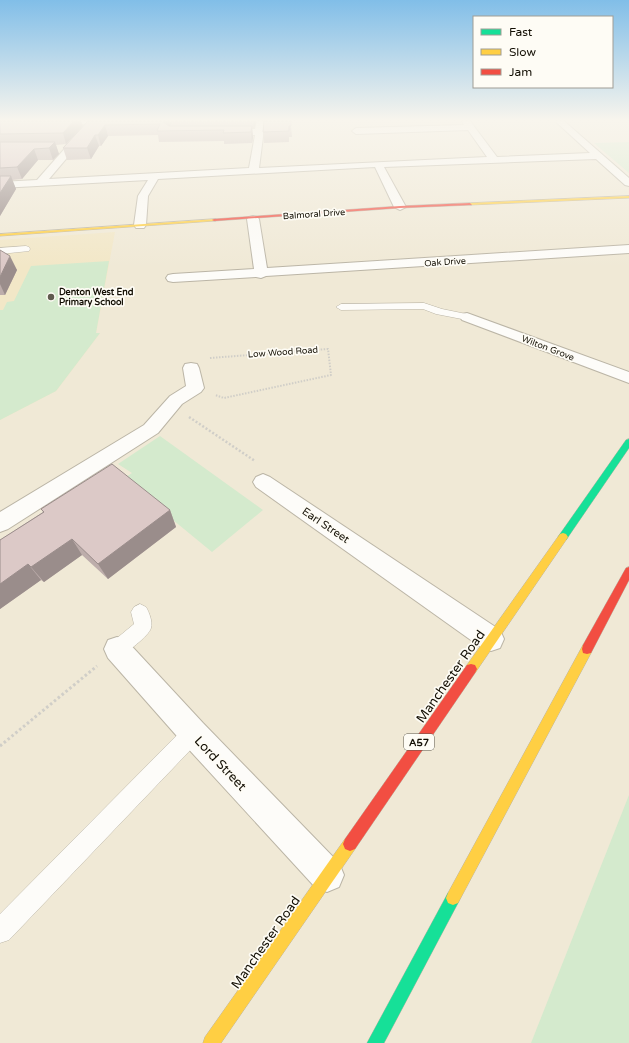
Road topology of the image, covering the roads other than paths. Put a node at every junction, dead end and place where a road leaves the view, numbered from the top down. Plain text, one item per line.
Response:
1 (51, 170) edge
2 (289, 170) edge
3 (381, 170) edge
4 (613, 170) edge
5 (253, 172) joint
6 (155, 176) junction
7 (40, 183) junction
8 (629, 183) edge
9 (0, 185) edge
10 (629, 197) edge
11 (400, 207) junction
12 (253, 218) junction
13 (140, 225) junction
14 (0, 235) edge
15 (26, 249) dead end
16 (629, 250) edge
17 (0, 251) edge
18 (261, 274) junction
19 (173, 278) dead end
20 (341, 307) dead end
21 (467, 317) joint
22 (191, 368) road end
23 (629, 378) edge
24 (629, 442) edge
25 (263, 482) road end
26 (0, 523) edge
27 (629, 571) edge
28 (140, 612) dead end
29 (491, 639) junction
30 (117, 649) joint
31 (193, 733) junction
32 (327, 875) junction
33 (0, 931) edge
34 (210, 1043) edge
35 (375, 1043) edge

1 - 7 street
2 - 5 street
3 - 11 street
4 - 8 street
5 - 6 street
6 - 7 street
6 - 13 street
7 - 9 street
10 - 11 main road, Balmoral Drive
11 - 12 main road, Balmoral Drive
12 - 13 main road, Balmoral Drive
12 - 18 street
13 - 14 main road, Balmoral Drive
15 - 17 lane
16 - 18 street, Oak Drive
18 - 19 street, Oak Drive
20 - 21 lane
21 - 23 street, Wilton Grove
22 - 26 street
24 - 29 main road, Manchester Road / A57
25 - 29 street, Earl Street
27 - 35 main road
28 - 30 lane
29 - 32 main road, Manchester Road / A57
30 - 31 street, Lord Street
31 - 32 street, Lord Street
31 - 33 lane
32 - 34 main road, Manchester Road / A57

